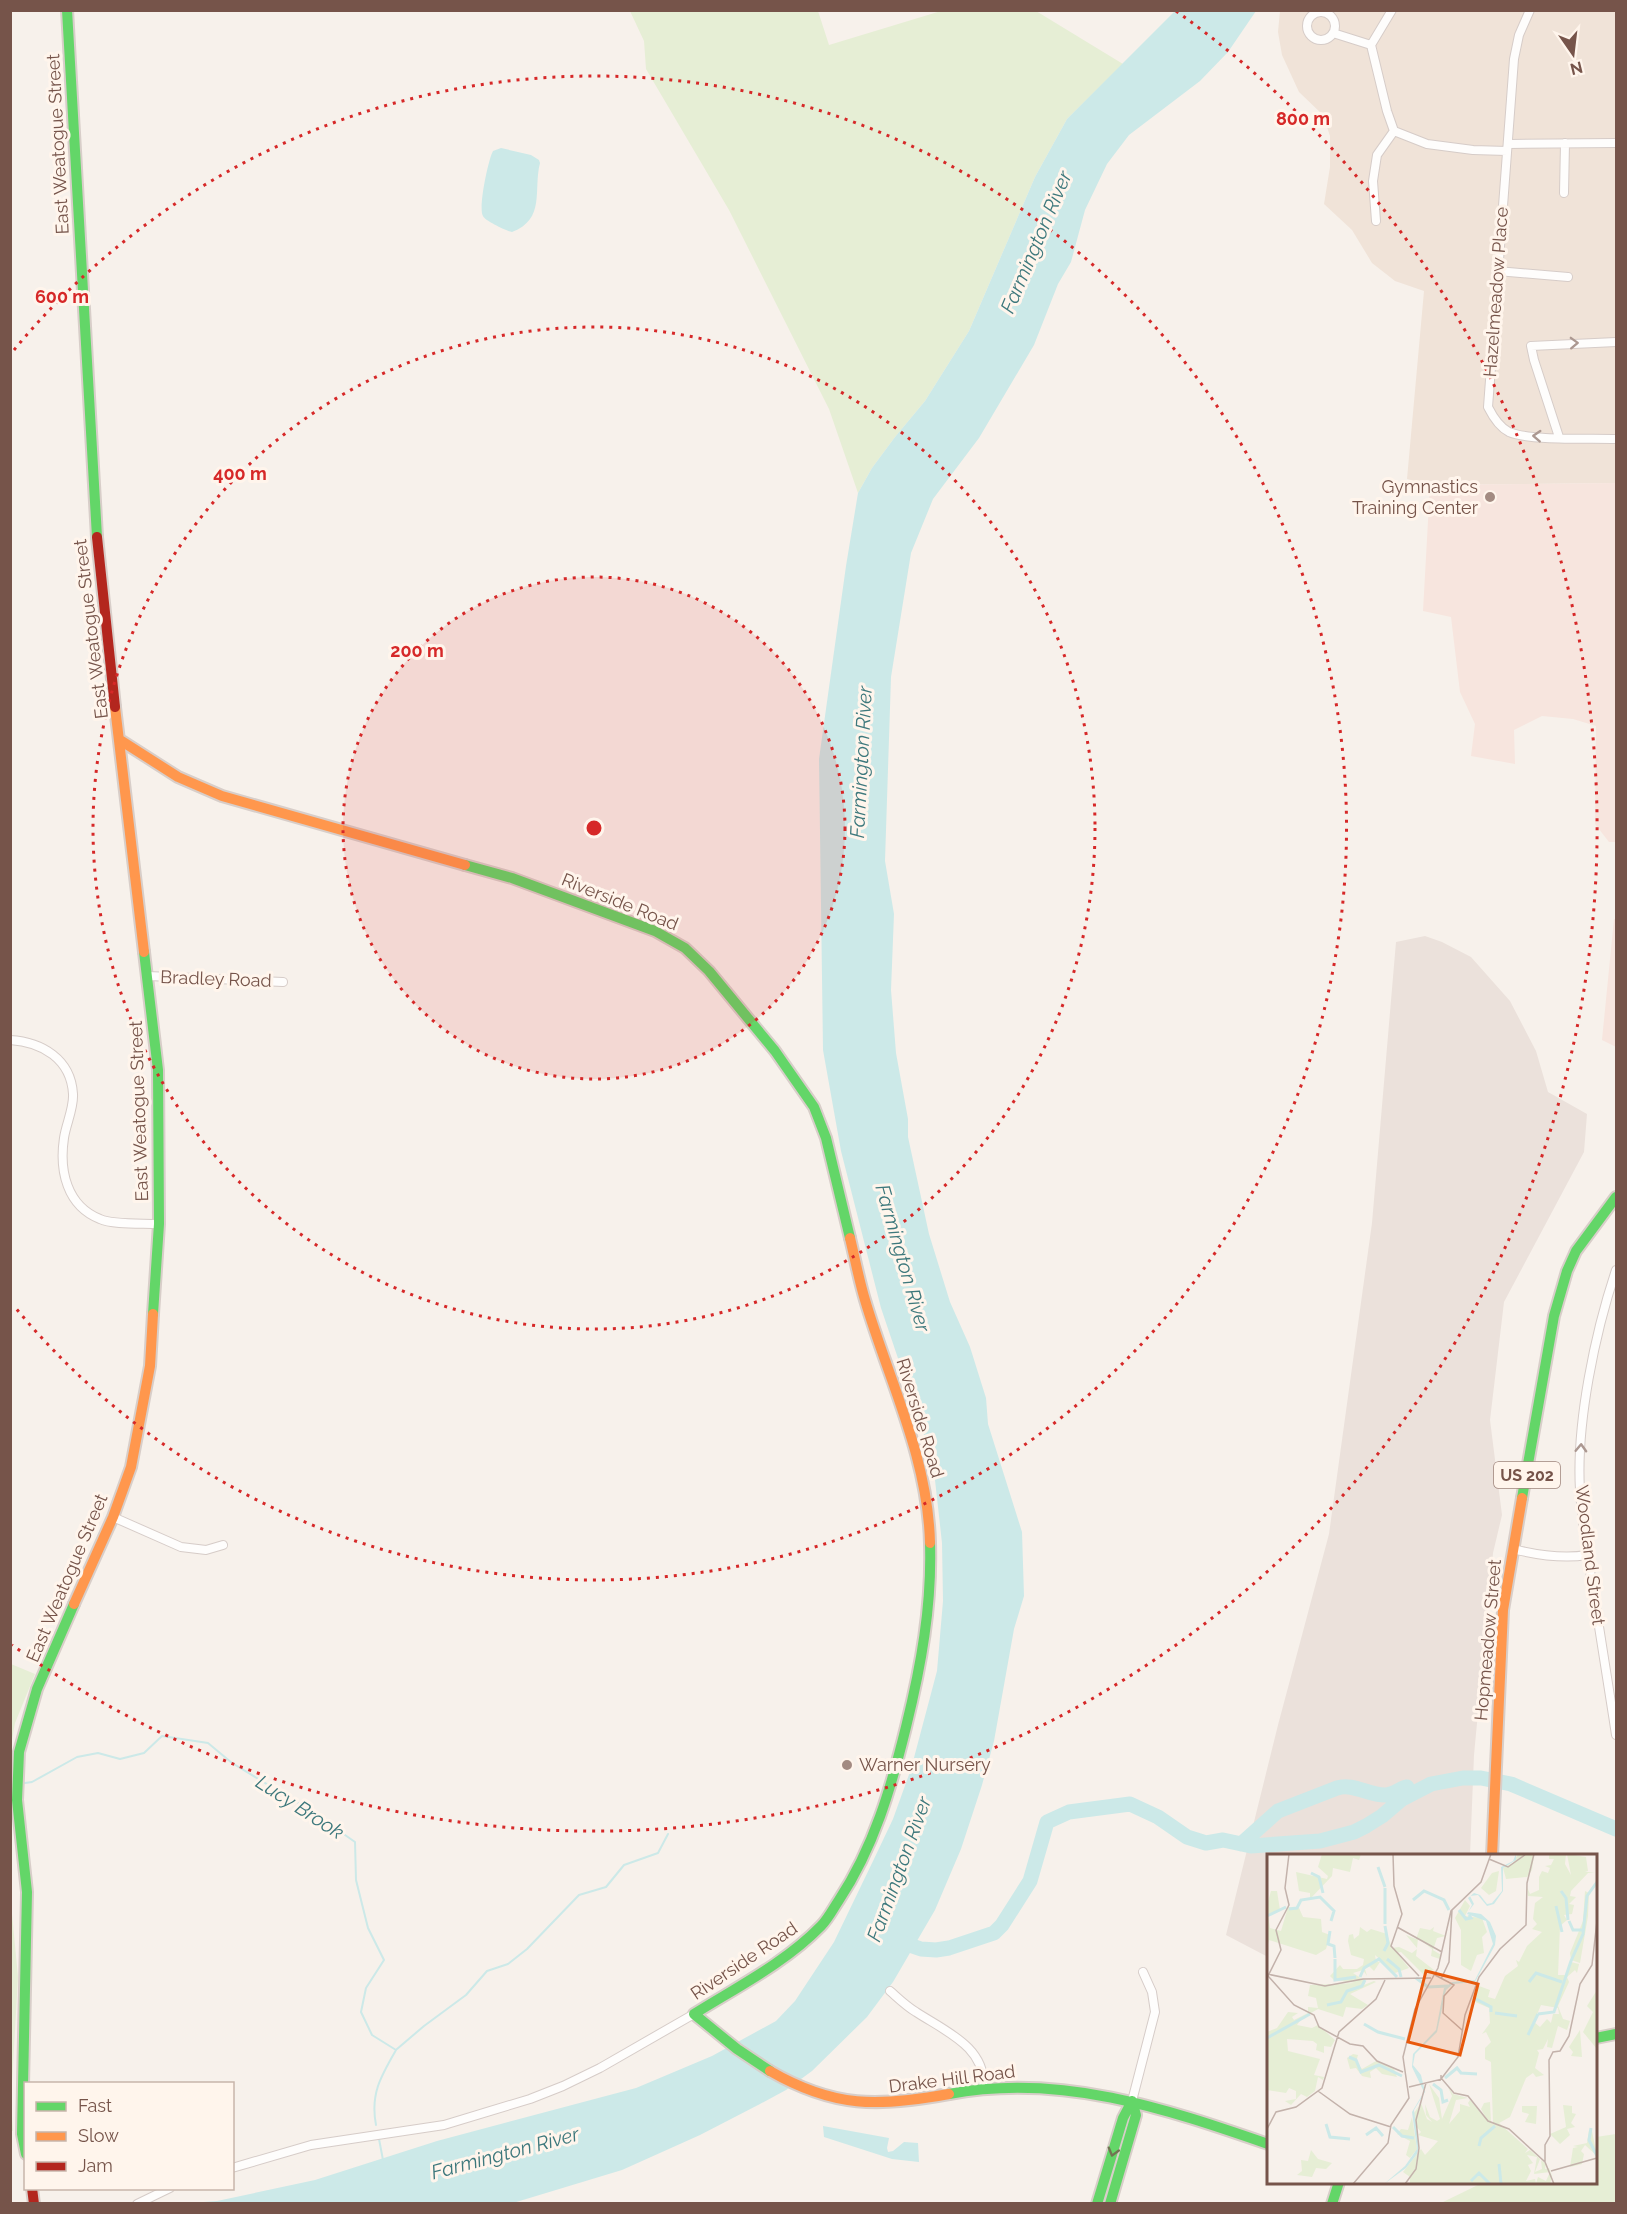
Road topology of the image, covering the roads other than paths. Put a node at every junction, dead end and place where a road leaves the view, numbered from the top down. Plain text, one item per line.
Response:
1 (67, 10) edge
2 (1392, 10) edge
3 (1530, 10) edge
4 (1333, 33) dead end
5 (1371, 45) junction
6 (1394, 131) junction
7 (1565, 143) junction
8 (1617, 143) edge
9 (1508, 147) junction
10 (1564, 193) dead end
11 (1376, 221) dead end
12 (1497, 271) junction
13 (1568, 277) dead end
14 (1617, 342) edge
15 (1559, 437) junction
16 (1617, 439) edge
17 (120, 740) junction
18 (148, 976) junction
19 (283, 982) dead end
20 (10, 1040) edge
21 (1617, 1197) edge
22 (159, 1224) junction
23 (1617, 1270) edge
24 (113, 1517) junction
25 (223, 1545) dead end
26 (1513, 1549) junction
27 (1587, 1555) junction
28 (1617, 1735) edge
29 (1492, 1854) edge
30 (1143, 1972) dead end
31 (890, 1991) dead end
32 (694, 2014) junction
33 (1617, 2034) edge
34 (1597, 2038) edge
35 (983, 2089) junction
36 (1132, 2101) junction
37 (24, 2144) edge
38 (1267, 2144) edge
39 (234, 2167) edge
40 (1337, 2184) edge
41 (166, 2190) edge
42 (136, 2204) edge
43 (1097, 2204) edge
44 (1110, 2204) edge
45 (1332, 2204) edge

1 - 17 main road, East Weatogue Street
2 - 5 street
3 - 9 street, Hazelmeadow Place
4 - 5 street
5 - 6 street
6 - 9 street
6 - 11 street
7 - 8 street
7 - 9 street
7 - 10 street
9 - 12 street, Hazelmeadow Place
12 - 13 street
15 -> 12 street, Hazelmeadow Place
15 -> 14 street
15 - 16 street, Hazelmeadow Place
17 - 18 main road, East Weatogue Street
17 - 32 main road, Riverside Road
18 - 19 street, Bradley Road
18 - 22 main road, East Weatogue Street
20 - 22 street
21 - 26 main road, Hopmeadow Street / US 202
22 - 24 main road, East Weatogue Street
27 -> 23 street, Woodland Street
24 - 25 street
24 - 37 main road, East Weatogue Street
26 - 27 street
26 - 29 main road, Hopmeadow Street / US 202
27 - 28 street, Woodland Street
30 - 36 street
31 - 35 street
32 - 35 main road, Drake Hill Road
32 - 39 street, Riverside Road
33 - 34 main road
35 - 36 main road, Drake Hill Road
36 - 38 main road, Drake Hill Road
36 -> 43 main road
36 - 44 main road
40 - 45 main road
41 - 42 street

